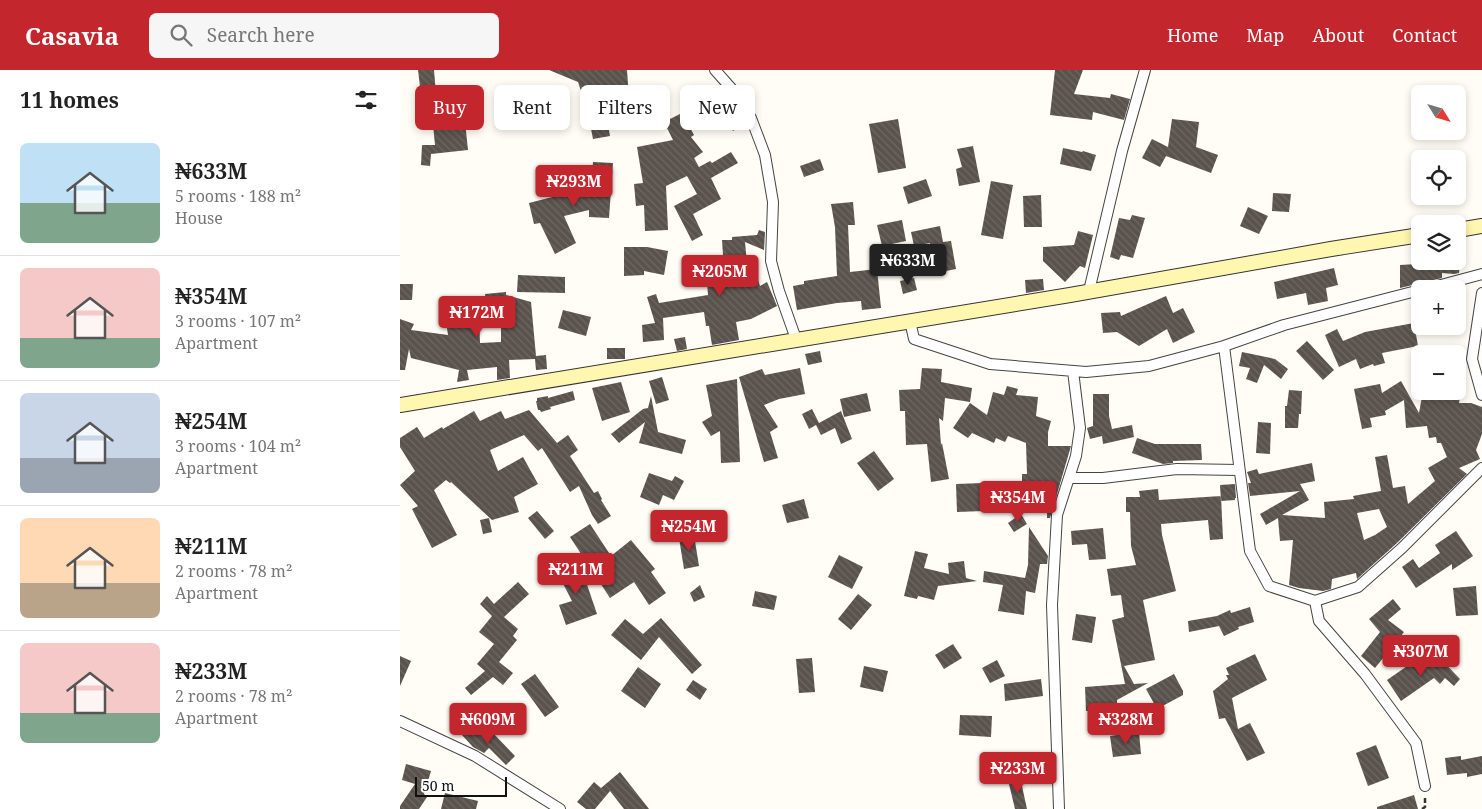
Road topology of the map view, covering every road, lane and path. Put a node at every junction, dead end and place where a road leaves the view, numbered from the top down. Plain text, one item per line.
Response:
1 (715, 70) edge
2 (1145, 70) edge
3 (1482, 226) edge
4 (1466, 229) edge
5 (1411, 237) edge
6 (1482, 274) edge
7 (1460, 280) edge
8 (1089, 292) junction
9 (1411, 292) edge
10 (1482, 293) edge
11 (910, 321) junction
12 (796, 340) junction
13 (1224, 346) junction
14 (1073, 371) junction
15 (1482, 395) edge
16 (400, 405) edge
17 (1482, 468) edge
18 (1239, 470) junction
19 (1069, 478) junction
20 (1315, 601) junction
21 (400, 721) edge
22 (1425, 786) dead end
23 (560, 809) edge
24 (1059, 809) edge

1 - 12 street
2 - 8 street
3 - 4 street
5 - 8 street
6 - 7 street
8 - 11 street
9 - 13 street
10 - 15 street
11 - 12 street
11 - 14 street
12 - 16 street
13 - 14 street
13 - 18 street
14 - 19 street
17 - 20 street
18 - 19 street
18 - 20 street
19 - 24 street
20 - 22 street
21 - 23 street

